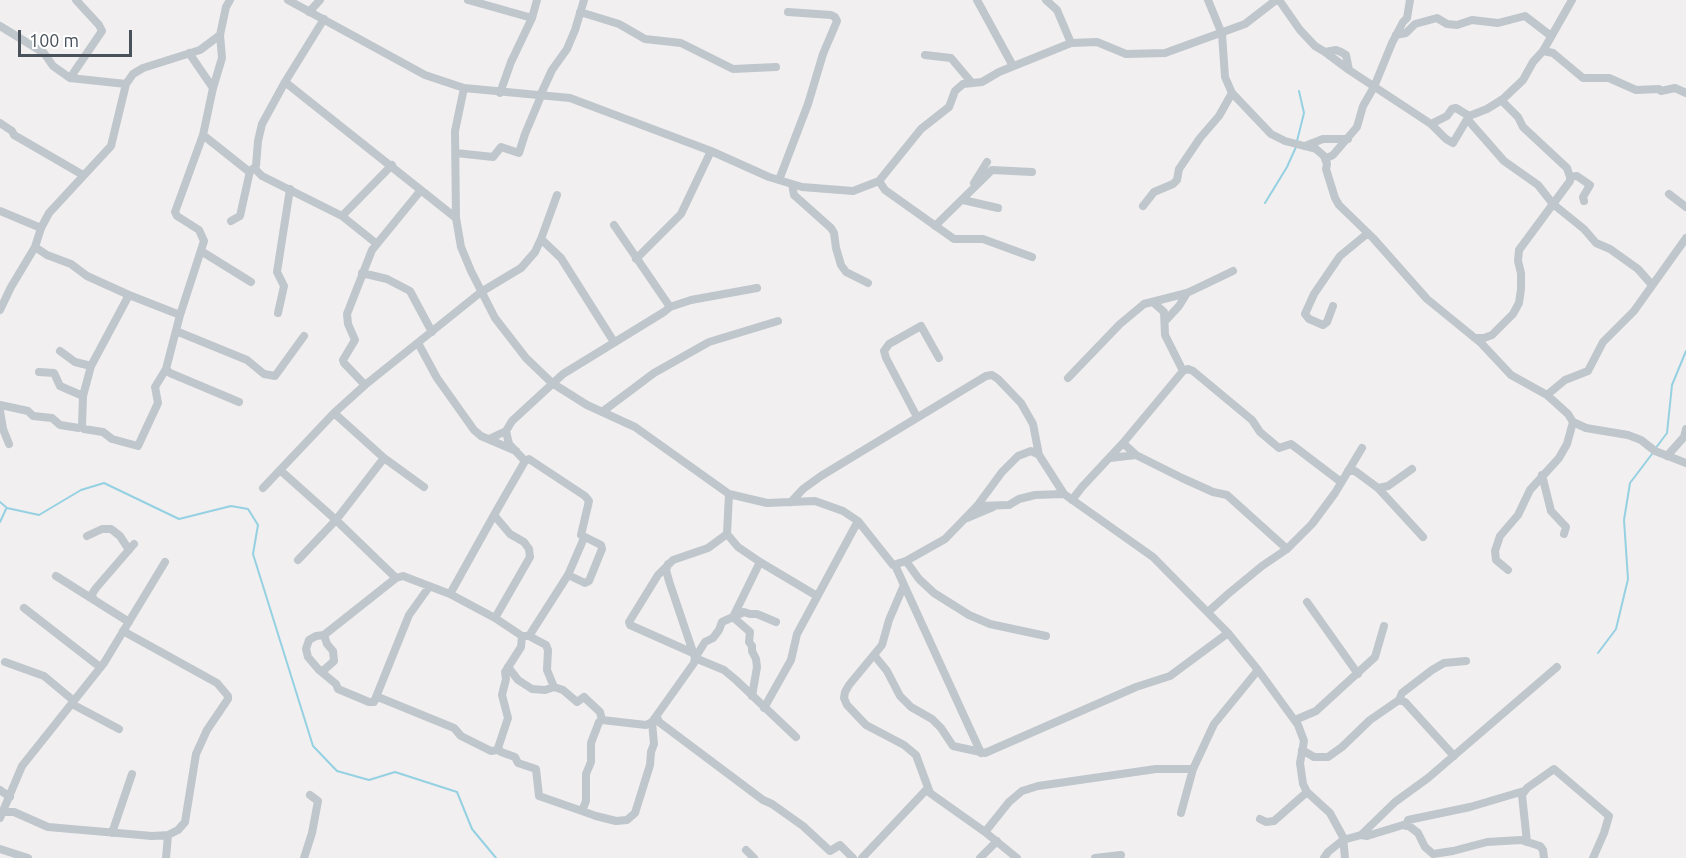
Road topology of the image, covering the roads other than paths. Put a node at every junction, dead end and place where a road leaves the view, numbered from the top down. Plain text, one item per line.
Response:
1 (76, 0) edge
2 (230, 0) edge
3 (288, 0) edge
4 (320, 0) edge
5 (468, 0) edge
6 (537, 0) edge
7 (584, 0) edge
8 (977, 0) edge
9 (1046, 0) edge
10 (1208, 0) edge
11 (1278, 0) edge
12 (1410, 0) edge
13 (1572, 0) edge
14 (309, 12) junction
15 (580, 12) junction
16 (788, 12) dead end
17 (532, 18) junction
18 (324, 19) junction
19 (0, 26) edge
20 (1222, 34) junction
21 (220, 35) junction
22 (1396, 35) junction
23 (1551, 36) junction
24 (1071, 43) junction
25 (1544, 51) junction
26 (189, 53) junction
27 (924, 55) dead end
28 (1012, 66) junction
29 (776, 67) dead end
30 (70, 78) junction
31 (285, 81) junction
32 (972, 83) junction
33 (126, 84) junction
34 (1374, 87) junction
35 (213, 88) junction
36 (465, 88) junction
37 (500, 93) junction
38 (1232, 93) junction
39 (1686, 93) edge
40 (541, 96) junction
41 (1501, 100) junction
42 (1468, 118) junction
43 (0, 123) edge
44 (1431, 124) junction
45 (203, 135) junction
46 (1348, 139) junction
47 (1305, 146) junction
48 (711, 151) junction
49 (456, 153) junction
50 (1325, 159) junction
51 (987, 162) dead end
52 (392, 165) junction
53 (252, 170) junction
54 (1032, 172) dead end
55 (83, 175) junction
56 (1570, 177) junction
57 (779, 180) junction
58 (879, 181) junction
59 (792, 184) junction
60 (290, 189) junction
61 (421, 190) junction
62 (1669, 194) dead end
63 (557, 195) dead end
64 (966, 197) junction
65 (1584, 201) dead end
66 (1553, 204) junction
67 (1143, 206) dead end
68 (1686, 207) edge
69 (998, 208) dead end
70 (0, 211) edge
71 (342, 216) junction
72 (456, 218) junction
73 (231, 221) dead end
74 (614, 225) dead end
75 (935, 226) junction
76 (41, 228) junction
77 (1368, 233) junction
78 (1686, 238) edge
79 (541, 239) junction
80 (377, 244) junction
81 (35, 247) junction
82 (201, 252) junction
83 (1032, 257) dead end
84 (636, 259) junction
85 (1233, 271) dead end
86 (362, 273) junction
87 (250, 282) dead end
88 (868, 283) dead end
89 (1652, 285) junction
90 (757, 288) dead end
91 (482, 292) junction
92 (1186, 293) junction
93 (129, 295) junction
94 (1154, 303) junction
95 (1333, 306) dead end
96 (670, 307) junction
97 (0, 310) edge
98 (278, 313) dead end
99 (180, 315) junction
100 (1166, 320) junction
101 (778, 321) dead end
102 (176, 331) junction
103 (432, 332) junction
104 (304, 336) dead end
105 (1475, 338) junction
106 (614, 342) junction
107 (418, 343) junction
108 (60, 351) dead end
109 (939, 358) dead end
110 (91, 366) junction
111 (166, 369) junction
112 (39, 372) dead end
113 (1183, 372) junction
114 (1068, 378) dead end
115 (552, 383) junction
116 (365, 385) junction
117 (1547, 395) junction
118 (82, 396) junction
119 (239, 402) dead end
120 (0, 405) edge
121 (0, 411) edge
122 (602, 412) junction
123 (334, 413) junction
124 (917, 417) junction
125 (1573, 422) junction
126 (82, 426) junction
127 (1686, 429) edge
128 (506, 431) junction
129 (489, 439) junction
130 (1123, 443) junction
131 (9, 444) dead end
132 (1362, 448) dead end
133 (516, 451) junction
134 (1136, 454) junction
135 (1039, 455) junction
136 (1667, 456) junction
137 (384, 458) junction
138 (1109, 458) junction
139 (525, 461) junction
140 (1686, 463) edge
141 (1412, 469) dead end
142 (280, 471) junction
143 (1348, 471) junction
144 (1542, 475) junction
145 (1341, 482) junction
146 (424, 487) dead end
147 (263, 488) dead end
148 (1378, 488) junction
149 (729, 494) junction
150 (1064, 494) junction
151 (1072, 500) junction
152 (790, 502) junction
153 (976, 506) junction
154 (994, 507) junction
155 (494, 515) junction
156 (964, 519) junction
157 (336, 520) junction
158 (858, 521) junction
159 (727, 534) junction
160 (1564, 534) dead end
161 (87, 536) dead end
162 (1423, 537) dead end
163 (584, 538) junction
164 (1287, 549) junction
165 (298, 560) dead end
166 (906, 561) junction
167 (165, 562) dead end
168 (760, 562) junction
169 (668, 564) junction
170 (895, 565) junction
171 (1508, 570) dead end
172 (568, 575) junction
173 (56, 576) dead end
174 (396, 578) junction
175 (904, 585) junction
176 (429, 587) junction
177 (450, 594) junction
178 (817, 596) junction
179 (93, 598) junction
180 (1307, 602) dead end
181 (24, 608) dead end
182 (1208, 612) junction
183 (733, 617) junction
184 (495, 618) junction
185 (129, 622) junction
186 (776, 622) dead end
187 (1384, 626) dead end
188 (123, 631) junction
189 (1228, 633) junction
190 (324, 635) junction
191 (525, 636) junction
192 (1046, 636) dead end
193 (874, 655) junction
194 (694, 656) junction
195 (1466, 661) dead end
196 (5, 662) dead end
197 (100, 667) junction
198 (508, 667) junction
199 (1557, 667) dead end
200 (319, 670) junction
201 (1258, 670) junction
202 (1358, 674) junction
203 (554, 687) junction
204 (752, 696) junction
205 (378, 697) junction
206 (1399, 700) junction
207 (73, 702) junction
208 (764, 708) junction
209 (654, 719) junction
210 (602, 720) junction
211 (1295, 720) junction
212 (119, 729) dead end
213 (796, 737) dead end
214 (499, 750) junction
215 (1302, 750) junction
216 (981, 753) junction
217 (1454, 756) junction
218 (1193, 769) junction
219 (132, 774) dead end
220 (927, 789) junction
221 (0, 790) edge
222 (1524, 791) junction
223 (1307, 792) junction
224 (310, 795) dead end
225 (10, 797) junction
226 (582, 811) junction
227 (1181, 813) dead end
228 (2, 815) edge
229 (1260, 819) dead end
230 (1406, 826) junction
231 (985, 832) junction
232 (112, 833) junction
233 (168, 835) junction
234 (1361, 835) junction
235 (1343, 840) junction
236 (997, 842) junction
237 (1527, 842) junction
238 (0, 849) edge
239 (746, 850) dead end
240 (1544, 854) edge
241 (1121, 855) dead end
242 (28, 858) edge
243 (166, 858) edge
244 (304, 858) edge
245 (754, 858) edge
246 (854, 858) edge
247 (862, 858) edge
248 (980, 858) edge
249 (1017, 858) edge
250 (1095, 858) edge
251 (1324, 858) edge
252 (1345, 858) edge
253 (1551, 858) edge
254 (1593, 858) edge

1 - 30 street
2 - 21 street
3 - 14 street
4 - 14 street
5 - 17 street
6 - 17 street
7 - 15 street
8 - 28 street
9 - 24 street
10 - 20 street
11 - 20 street
11 - 34 street
12 - 22 street
13 - 23 street
14 - 18 street
15 - 29 street
15 - 40 street
16 - 57 street
17 - 37 street
18 - 31 street
18 - 36 street
19 - 30 street
20 - 24 street
20 - 38 street
21 - 26 street
21 - 35 street
22 - 23 street
22 - 34 street
23 - 25 street
24 - 28 street
25 - 39 street
25 - 41 street
26 - 33 street
26 - 35 street
27 - 32 street
28 - 32 street
30 - 33 street
31 - 52 street
31 - 53 street
32 - 58 street
33 - 55 street
34 - 44 street
34 - 46 street
35 - 45 street
36 - 37 street
36 - 49 street
37 - 40 street
38 - 47 street
38 - 67 street
40 - 48 street
40 - 49 street
41 - 42 street
41 - 56 street
42 - 44 street
42 - 44 street
42 - 66 street
43 - 55 street
45 - 53 street
45 - 82 street
46 - 47 street
46 - 50 street
47 - 50 street
48 - 57 street
48 - 84 street
49 - 72 street
50 - 77 street
51 - 64 street
52 - 61 street
52 - 71 street
53 - 60 street
53 - 73 street
54 - 64 street
55 - 76 street
56 - 65 street
56 - 66 street
57 - 59 street
58 - 59 street
58 - 75 street
59 - 88 street
60 - 71 street
60 - 98 street
61 - 72 street
61 - 80 street
62 - 68 street
63 - 79 street
64 - 69 street
64 - 75 street
66 - 89 street
66 - 105 street
70 - 76 street
71 - 80 street
72 - 91 street
74 - 84 street
75 - 83 street
76 - 81 street
77 - 95 street
77 - 105 street
78 - 89 street
79 - 91 street
79 - 106 street
80 - 86 street
81 - 93 street
81 - 97 street
82 - 87 street
82 - 99 street
84 - 96 street
85 - 92 street
86 - 103 street
86 - 116 street
89 - 117 street
90 - 96 street
91 - 103 street
91 - 115 street
92 - 94 street
92 - 100 street
93 - 99 street
93 - 110 street
94 - 100 street
94 - 114 street
96 - 106 street
99 - 102 street
100 - 113 street
101 - 122 street
102 - 104 street
102 - 111 street
103 - 107 street
105 - 117 street
106 - 115 street
107 - 116 street
107 - 129 street
108 - 110 street
109 - 124 street
110 - 118 street
111 - 119 street
111 - 126 street
112 - 118 street
113 - 130 street
113 - 145 street
115 - 122 street
115 - 128 street
116 - 123 street
117 - 125 street
118 - 126 street
120 - 126 street
121 - 131 street
122 - 149 street
123 - 137 street
123 - 142 street
124 - 135 street
124 - 152 street
125 - 136 street
125 - 144 street
127 - 136 street
128 - 129 street
128 - 133 street
129 - 133 street
130 - 134 street
130 - 138 street
132 - 143 street
133 - 139 street
134 - 138 street
134 - 164 street
135 - 150 street
135 - 153 street
136 - 140 street
137 - 146 street
137 - 157 street
138 - 151 street
139 - 155 street
139 - 163 street
141 - 148 street
142 - 147 street
142 - 157 street
143 - 145 street
143 - 148 street
144 - 160 street
144 - 171 street
145 - 164 street
148 - 162 street
149 - 152 street
149 - 159 street
150 - 151 street
150 - 154 street
151 - 182 street
152 - 158 street
153 - 154 street
153 - 156 street
154 - 156 street
155 - 177 street
155 - 184 street
156 - 166 street
157 - 165 street
157 - 174 street
158 - 170 street
158 - 178 street
159 - 168 street
159 - 169 street
161 - 179 street
163 - 172 street
163 - 172 street
164 - 182 street
166 - 170 street
166 - 192 street
167 - 185 street
168 - 178 street
168 - 183 street
169 - 194 street
169 - 194 street
170 - 175 street
172 - 191 street
173 - 179 street
174 - 176 street
174 - 190 street
175 - 193 street
175 - 216 street
176 - 177 street
176 - 205 street
177 - 184 street
178 - 208 street
179 - 185 street
180 - 202 street
181 - 197 street
182 - 189 street
183 - 186 street
183 - 194 street
183 - 204 street
184 - 191 street
185 - 188 street
187 - 202 street
188 - 197 street
188 - 233 street
189 - 201 street
189 - 216 street
190 - 200 street
190 - 200 street
191 - 198 street
191 - 203 street
193 - 216 street
193 - 220 street
194 - 204 street
194 - 209 street
195 - 206 street
196 - 207 street
197 - 207 street
198 - 203 street
198 - 214 street
199 - 217 street
200 - 205 street
201 - 211 street
201 - 218 street
202 - 211 street
203 - 210 street
204 - 208 street
205 - 214 street
206 - 215 street
206 - 217 street
207 - 212 street
207 - 225 street
208 - 213 street
209 - 210 street
209 - 226 street
209 - 246 street
210 - 226 street
211 - 215 street
214 - 226 street
215 - 223 street
217 - 234 street
218 - 227 street
218 - 231 street
219 - 232 street
220 - 231 street
220 - 247 street
221 - 225 street
222 - 230 street
222 - 237 street
222 - 254 street
223 - 229 street
223 - 235 street
224 - 244 street
225 - 228 street
228 - 232 street
230 - 234 street
230 - 237 street
231 - 236 street
232 - 233 street
233 - 243 street
234 - 235 street
235 - 251 street
235 - 252 street
236 - 248 street
236 - 249 street
237 - 240 street
238 - 242 street
239 - 245 street
240 - 253 street
241 - 250 street

